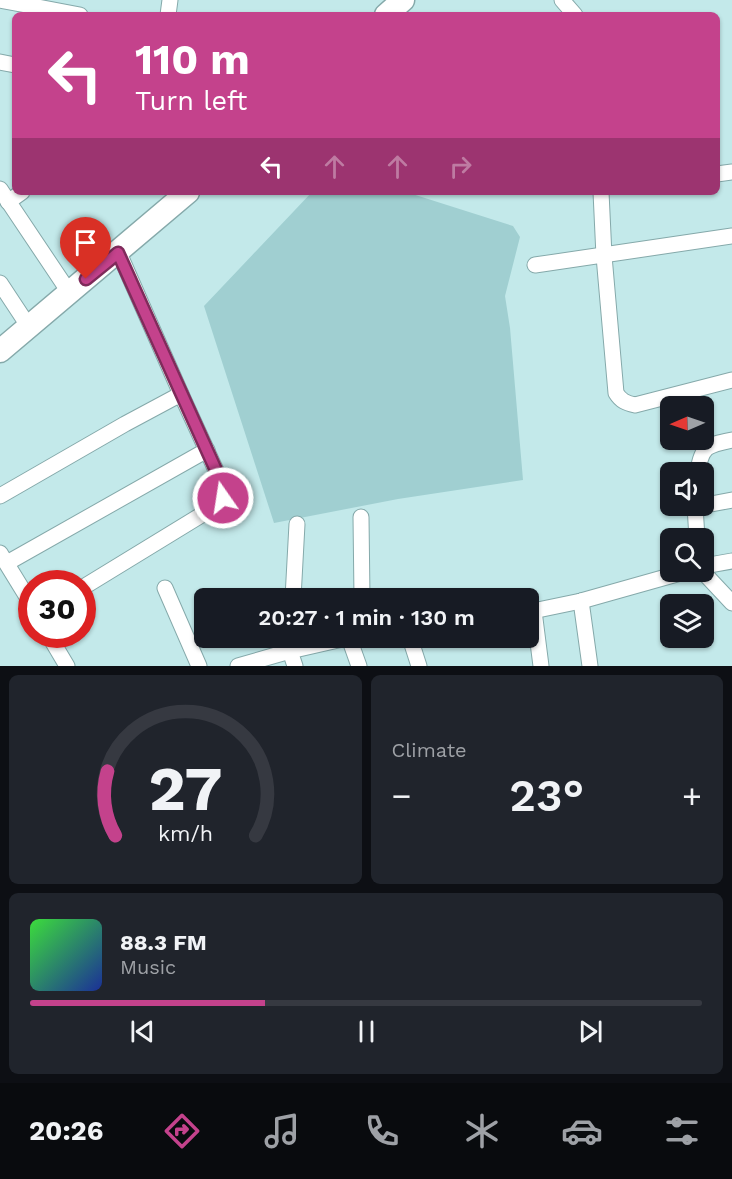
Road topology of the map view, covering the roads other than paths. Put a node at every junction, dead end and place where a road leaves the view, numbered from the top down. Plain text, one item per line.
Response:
1 (0, 0) edge
2 (404, 0) edge
3 (562, 0) edge
4 (64, 12) edge
5 (390, 12) edge
6 (572, 12) edge
7 (600, 195) edge
8 (4, 196) edge
9 (174, 197) edge
10 (732, 236) edge
11 (118, 253) junction
12 (603, 256) junction
13 (535, 265) dead end
14 (0, 283) edge
15 (69, 292) junction
16 (29, 327) junction
17 (0, 351) edge
18 (732, 380) edge
19 (181, 394) junction
20 (732, 440) edge
21 (207, 450) junction
22 (700, 462) edge
23 (0, 496) edge
24 (732, 500) edge
25 (714, 503) edge
26 (361, 518) dead end
27 (297, 524) dead end
28 (3, 558) edge
29 (732, 561) edge
30 (714, 564) edge
31 (96, 579) edge
32 (660, 579) edge
33 (18, 582) edge
34 (712, 582) edge
35 (165, 588) dead end
36 (294, 588) edge
37 (362, 588) edge
38 (581, 601) junction
39 (732, 603) edge
40 (539, 609) edge
41 (56, 648) edge
42 (280, 648) edge
43 (291, 648) edge
44 (352, 648) edge
45 (413, 648) edge
46 (538, 648) edge
47 (67, 666) edge
48 (199, 666) edge
49 (237, 666) edge
50 (295, 666) edge
51 (359, 666) edge
52 (419, 666) edge
53 (541, 666) edge
54 (590, 666) edge

1 - 4 street
2 - 5 main road
3 - 6 street
7 - 12 street
8 - 15 street
9 - 11 main road
10 - 12 street
11 - 15 main road
11 - 19 street
12 - 13 street
12 - 18 street
14 - 16 street
15 - 16 main road
16 - 17 main road
19 - 21 street
19 - 23 street
20 - 22 street
21 - 28 street
21 - 31 street
24 - 25 street
26 - 37 street
27 - 36 street
28 - 33 street
29 - 30 street
32 - 38 street
34 - 39 street
35 - 48 street
38 - 40 street
38 - 54 street
41 - 47 street
42 - 49 street
43 - 50 street
44 - 51 street
45 - 52 street
46 - 53 street

